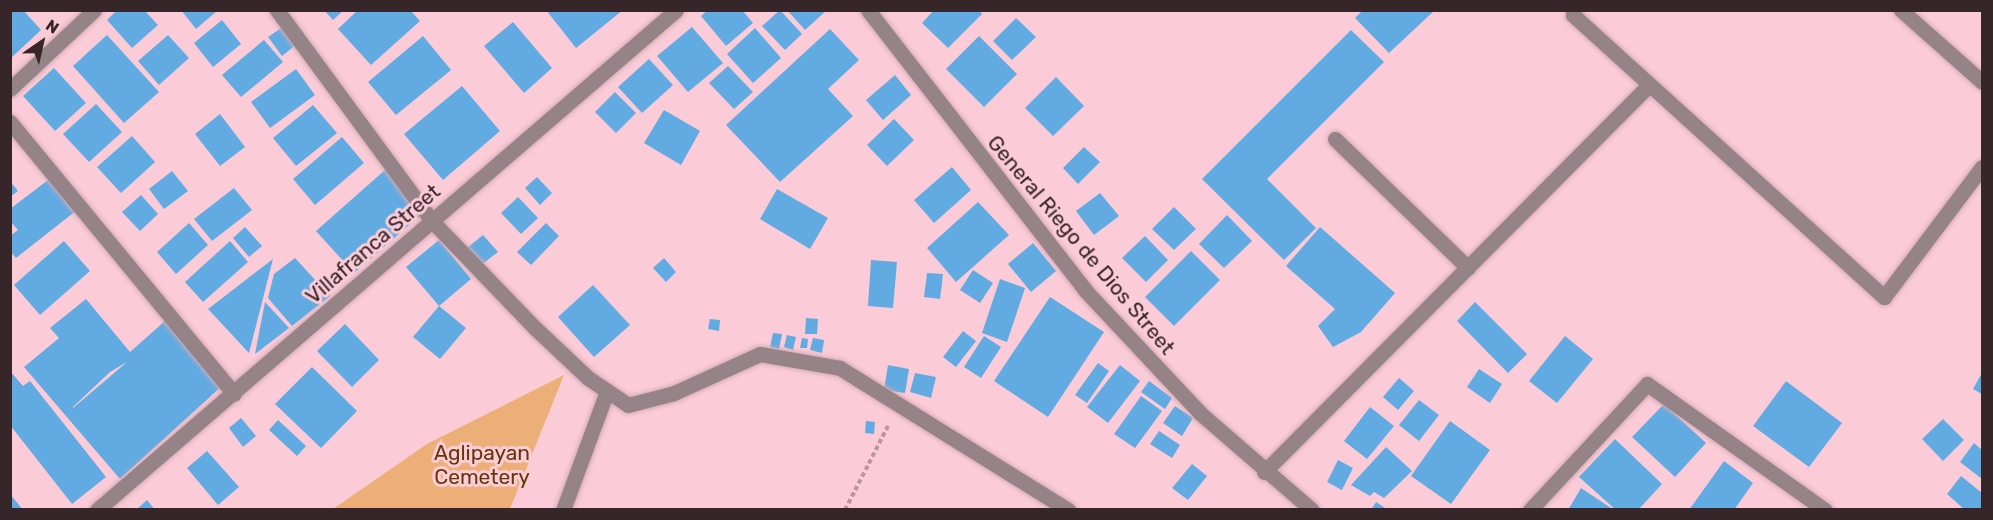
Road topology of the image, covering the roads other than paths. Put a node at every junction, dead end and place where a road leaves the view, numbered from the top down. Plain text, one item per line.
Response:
1 (94, 10) edge
2 (277, 10) edge
3 (676, 10) edge
4 (868, 10) edge
5 (1574, 10) edge
6 (1901, 10) edge
7 (1983, 82) edge
8 (1649, 85) junction
9 (10, 90) edge
10 (10, 122) edge
11 (1335, 139) dead end
12 (1983, 167) edge
13 (431, 220) junction
14 (1468, 267) junction
15 (608, 391) junction
16 (234, 394) junction
17 (1264, 472) junction
18 (97, 510) edge
19 (563, 510) edge
20 (1068, 510) edge
21 (1312, 510) edge
22 (1530, 510) edge
23 (1825, 510) edge

1 - 9 street
2 - 13 street
3 - 13 street, Villafranca Street
4 - 17 street, General Riego de Dios Street
5 - 8 street
6 - 7 street
8 - 12 street
8 - 14 street
10 - 16 street
11 - 14 street
13 - 15 street
13 - 16 street, Villafranca Street
14 - 17 street
15 - 19 street
15 - 20 street
16 - 18 street, Villafranca Street
17 - 21 street, General Riego de Dios Street
22 - 23 street

